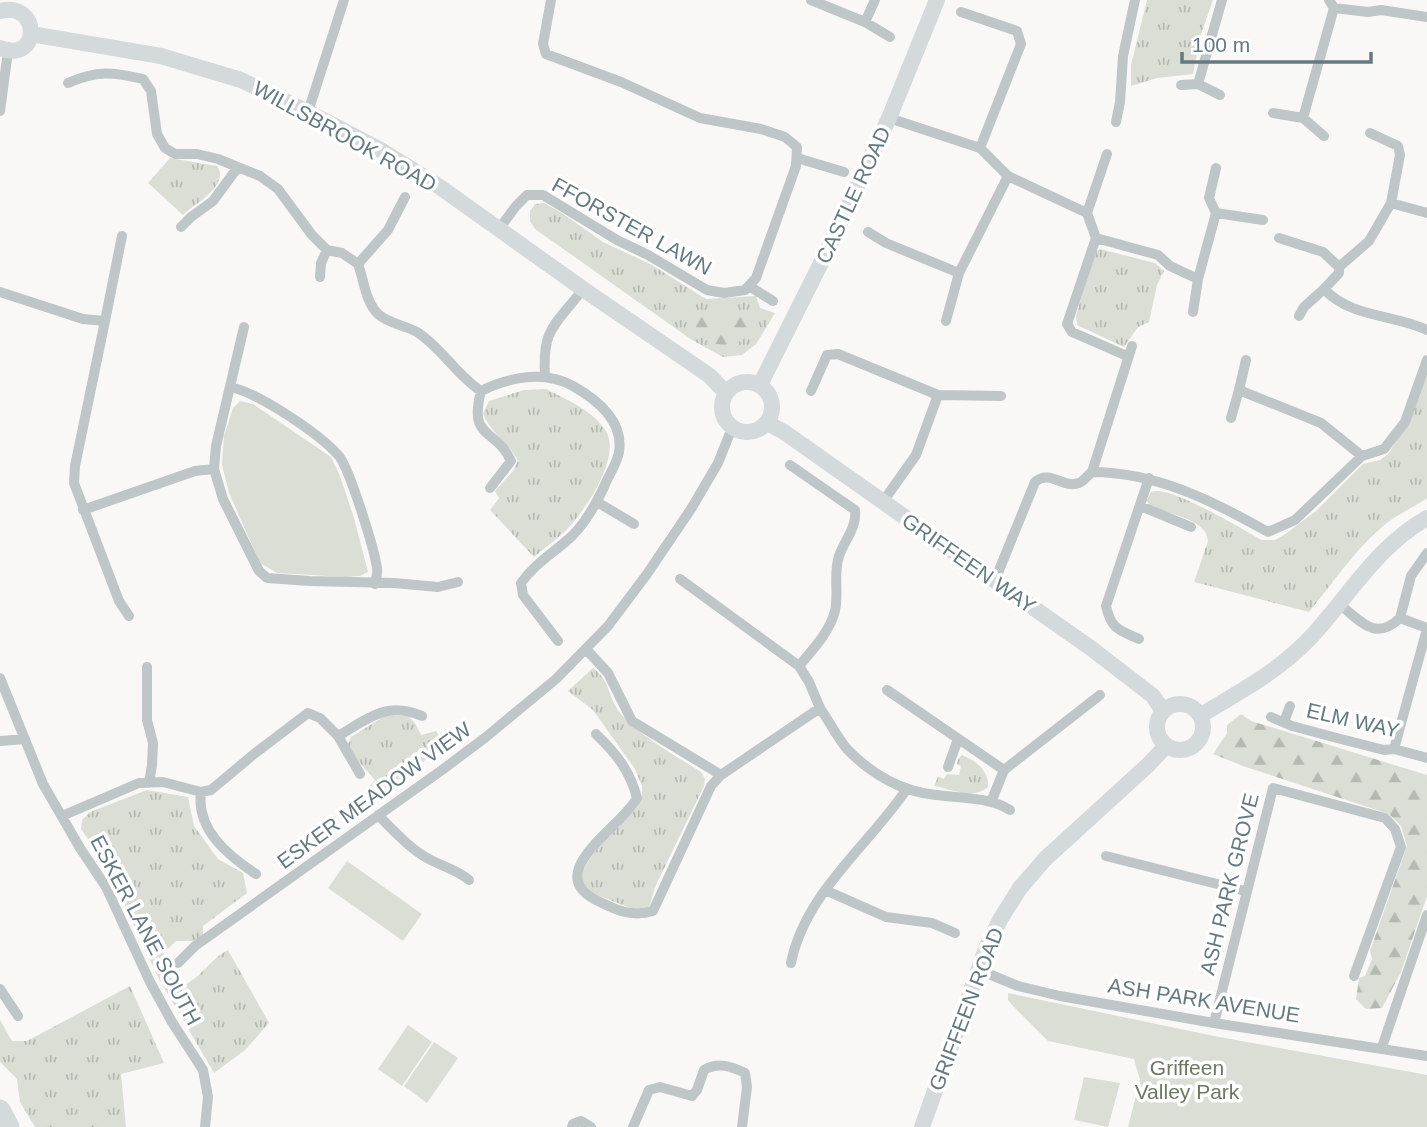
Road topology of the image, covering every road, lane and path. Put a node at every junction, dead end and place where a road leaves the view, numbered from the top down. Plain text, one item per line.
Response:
1 (344, 0) edge
2 (551, 0) edge
3 (811, 0) edge
4 (875, 0) edge
5 (937, 0) edge
6 (1135, 0) edge
7 (1222, 0) edge
8 (1331, 4) edge
9 (10, 7) edge
10 (961, 12) dead end
11 (1427, 17) edge
12 (865, 22) junction
13 (31, 34) junction
14 (890, 37) dead end
15 (4, 49) edge
16 (68, 83) dead end
17 (1181, 85) dead end
18 (1198, 85) junction
19 (1220, 95) dead end
20 (0, 111) edge
21 (308, 112) junction
22 (1273, 113) dead end
23 (889, 118) junction
24 (1303, 118) junction
25 (1115, 122) dead end
26 (1370, 133) dead end
27 (1324, 136) dead end
28 (980, 148) junction
29 (1107, 154) dead end
30 (797, 158) junction
31 (238, 167) junction
32 (1216, 168) dead end
33 (844, 172) dead end
34 (1008, 176) junction
35 (405, 197) dead end
36 (1391, 203) junction
37 (1087, 213) junction
38 (1216, 213) junction
39 (1427, 213) edge
40 (1263, 220) dead end
41 (181, 227) dead end
42 (499, 229) junction
43 (868, 232) dead end
44 (122, 236) dead end
45 (1096, 238) junction
46 (1279, 238) dead end
47 (327, 250) junction
48 (358, 264) junction
49 (1339, 267) junction
50 (958, 273) junction
51 (320, 277) dead end
52 (1198, 279) junction
53 (749, 286) junction
54 (583, 289) junction
55 (1324, 289) junction
56 (0, 292) edge
57 (773, 301) dead end
58 (1193, 312) dead end
59 (1299, 316) dead end
60 (105, 321) junction
61 (946, 321) dead end
62 (244, 327) dead end
63 (1427, 330) edge
64 (1246, 360) dead end
65 (1427, 360) edge
66 (545, 376) junction
67 (760, 385) junction
68 (231, 387) junction
69 (1239, 390) junction
70 (481, 391) junction
71 (811, 391) dead end
72 (726, 393) junction
73 (938, 395) junction
74 (1001, 396) dead end
75 (1231, 418) dead end
76 (767, 422) junction
77 (732, 428) junction
78 (1362, 456) junction
79 (790, 465) dead end
80 (214, 469) junction
81 (1092, 471) junction
82 (1149, 478) junction
83 (490, 488) dead end
84 (597, 502) junction
85 (882, 503) junction
86 (1140, 506) junction
87 (83, 510) junction
88 (1427, 518) edge
89 (634, 524) dead end
90 (1191, 527) dead end
91 (1427, 552) edge
92 (680, 579) dead end
93 (995, 580) junction
94 (458, 582) dead end
95 (375, 584) junction
96 (1339, 604) junction
97 (129, 616) dead end
98 (1400, 618) junction
99 (1427, 629) edge
100 (1139, 639) dead end
101 (558, 641) dead end
102 (586, 649) junction
103 (799, 666) junction
104 (147, 667) dead end
105 (0, 678) edge
106 (887, 690) dead end
107 (1100, 695) dead end
108 (1290, 706) dead end
109 (820, 708) junction
110 (1163, 711) junction
111 (1201, 715) junction
112 (422, 716) dead end
113 (1271, 717) dead end
114 (1284, 722) junction
115 (596, 734) dead end
116 (338, 736) junction
117 (25, 739) junction
118 (958, 740) junction
119 (0, 741) edge
120 (1166, 746) junction
121 (1394, 749) junction
122 (1427, 758) edge
123 (948, 767) dead end
124 (1004, 770) junction
125 (360, 774) dead end
126 (721, 775) junction
127 (149, 783) junction
128 (906, 790) junction
129 (201, 792) junction
130 (991, 802) junction
131 (1010, 810) dead end
132 (378, 815) junction
133 (62, 816) junction
134 (1106, 856) dead end
135 (256, 874) dead end
136 (469, 880) dead end
137 (825, 890) junction
138 (1245, 891) junction
139 (1427, 915) edge
140 (954, 933) dead end
141 (791, 962) dead end
142 (178, 963) dead end
143 (979, 970) junction
144 (1354, 976) dead end
145 (0, 989) edge
146 (18, 1016) dead end
147 (1214, 1023) junction
148 (1382, 1047) junction
149 (1427, 1056) edge
150 (0, 1111) edge
151 (9, 1127) edge
152 (205, 1127) edge
153 (572, 1127) edge
154 (591, 1127) edge
155 (633, 1127) edge
156 (742, 1127) edge
157 (922, 1127) edge

1 - 21 street
2 - 30 street
3 - 12 street
4 - 12 street
5 - 23 street, CASTLE ROAD
6 - 25 street
7 - 18 street
8 - 11 street
8 - 24 street
9 - 13 street
10 - 28 street
12 - 14 street
13 - 15 street
13 - 21 street, WILLSBROOK ROAD
15 - 20 street
16 - 31 street
17 - 18 street
18 - 19 street
21 - 42 street, WILLSBROOK ROAD
22 - 24 street
23 - 28 street
23 - 67 street, CASTLE ROAD
24 - 27 street
26 - 36 street
28 - 34 street
29 - 37 street
30 - 33 street
30 - 53 street
31 - 41 street
31 - 47 street
32 - 38 street
34 - 37 street
34 - 50 street
35 - 48 street
36 - 39 street
36 - 49 street
37 - 45 street
38 - 40 street
38 - 52 street
42 - 53 street, FFORSTER LAWN
42 - 54 street, WILLSBROOK ROAD
43 - 50 street
44 - 60 street
45 - 52 street
45 - 81 street
46 - 49 street
47 - 48 street
47 - 51 street
48 - 70 street
49 - 55 street
50 - 61 street
52 - 58 street
53 - 57 street
54 - 66 street
54 - 72 street, WILLSBROOK ROAD
55 - 59 street
55 - 63 street
56 - 60 street
60 - 87 street
62 - 68 street
64 - 69 street
65 - 78 street
66 - 70 street
66 - 84 street
67 - 72 street
67 - 76 street
68 - 80 street
68 - 95 street
69 - 75 street
69 - 78 street
70 - 83 street
71 - 73 street
72 - 77 street
73 - 74 street
73 - 85 street
76 - 77 street
76 - 85 street, GRIFFEEN WAY
77 - 102 street
78 - 82 street
79 - 103 street
80 - 87 street
80 - 95 street
81 - 82 street
81 - 93 street
82 - 86 street
84 - 89 street
84 - 101 street
85 - 93 street, GRIFFEEN WAY
86 - 90 street
86 - 100 street
87 - 97 street
88 - 96 street
91 - 98 street
92 - 103 street
93 - 110 street, GRIFFEEN WAY
94 - 95 street
96 - 98 street
96 - 111 street
98 - 99 street
99 - 121 street
102 - 126 street
102 - 132 street, ESKER MEADOW VIEW
103 - 109 street
104 - 127 street
105 - 117 street, ESKER LANE SOUTH
106 - 118 street
107 - 124 street
108 - 114 street
109 - 126 street
109 - 128 street
110 - 111 street
110 - 120 street
111 - 120 street
112 - 116 street
113 - 114 street, ELM WAY
114 - 121 street, ELM WAY
115 - 126 street
116 - 125 street
116 - 129 street
117 - 119 street
117 - 133 street, ESKER LANE SOUTH
118 - 123 street
118 - 124 street
120 - 143 street, GRIFFEEN ROAD
121 - 122 street, ELM WAY
124 - 130 street
127 - 129 street
127 - 133 street
128 - 130 street
128 - 137 street
129 - 135 street
130 - 131 street
132 - 136 street
132 - 142 street, ESKER MEADOW VIEW
133 - 152 street, ESKER LANE SOUTH
134 - 138 street
137 - 140 street
137 - 141 street
138 - 144 street, ASH PARK GROVE
138 - 147 street, ASH PARK GROVE
139 - 148 street
143 - 147 street, ASH PARK AVENUE
143 - 157 street, GRIFFEEN ROAD
145 - 146 street
147 - 148 street, ASH PARK AVENUE
148 - 149 street, ASH PARK AVENUE
150 - 151 highway
153 - 154 street
155 - 156 street

